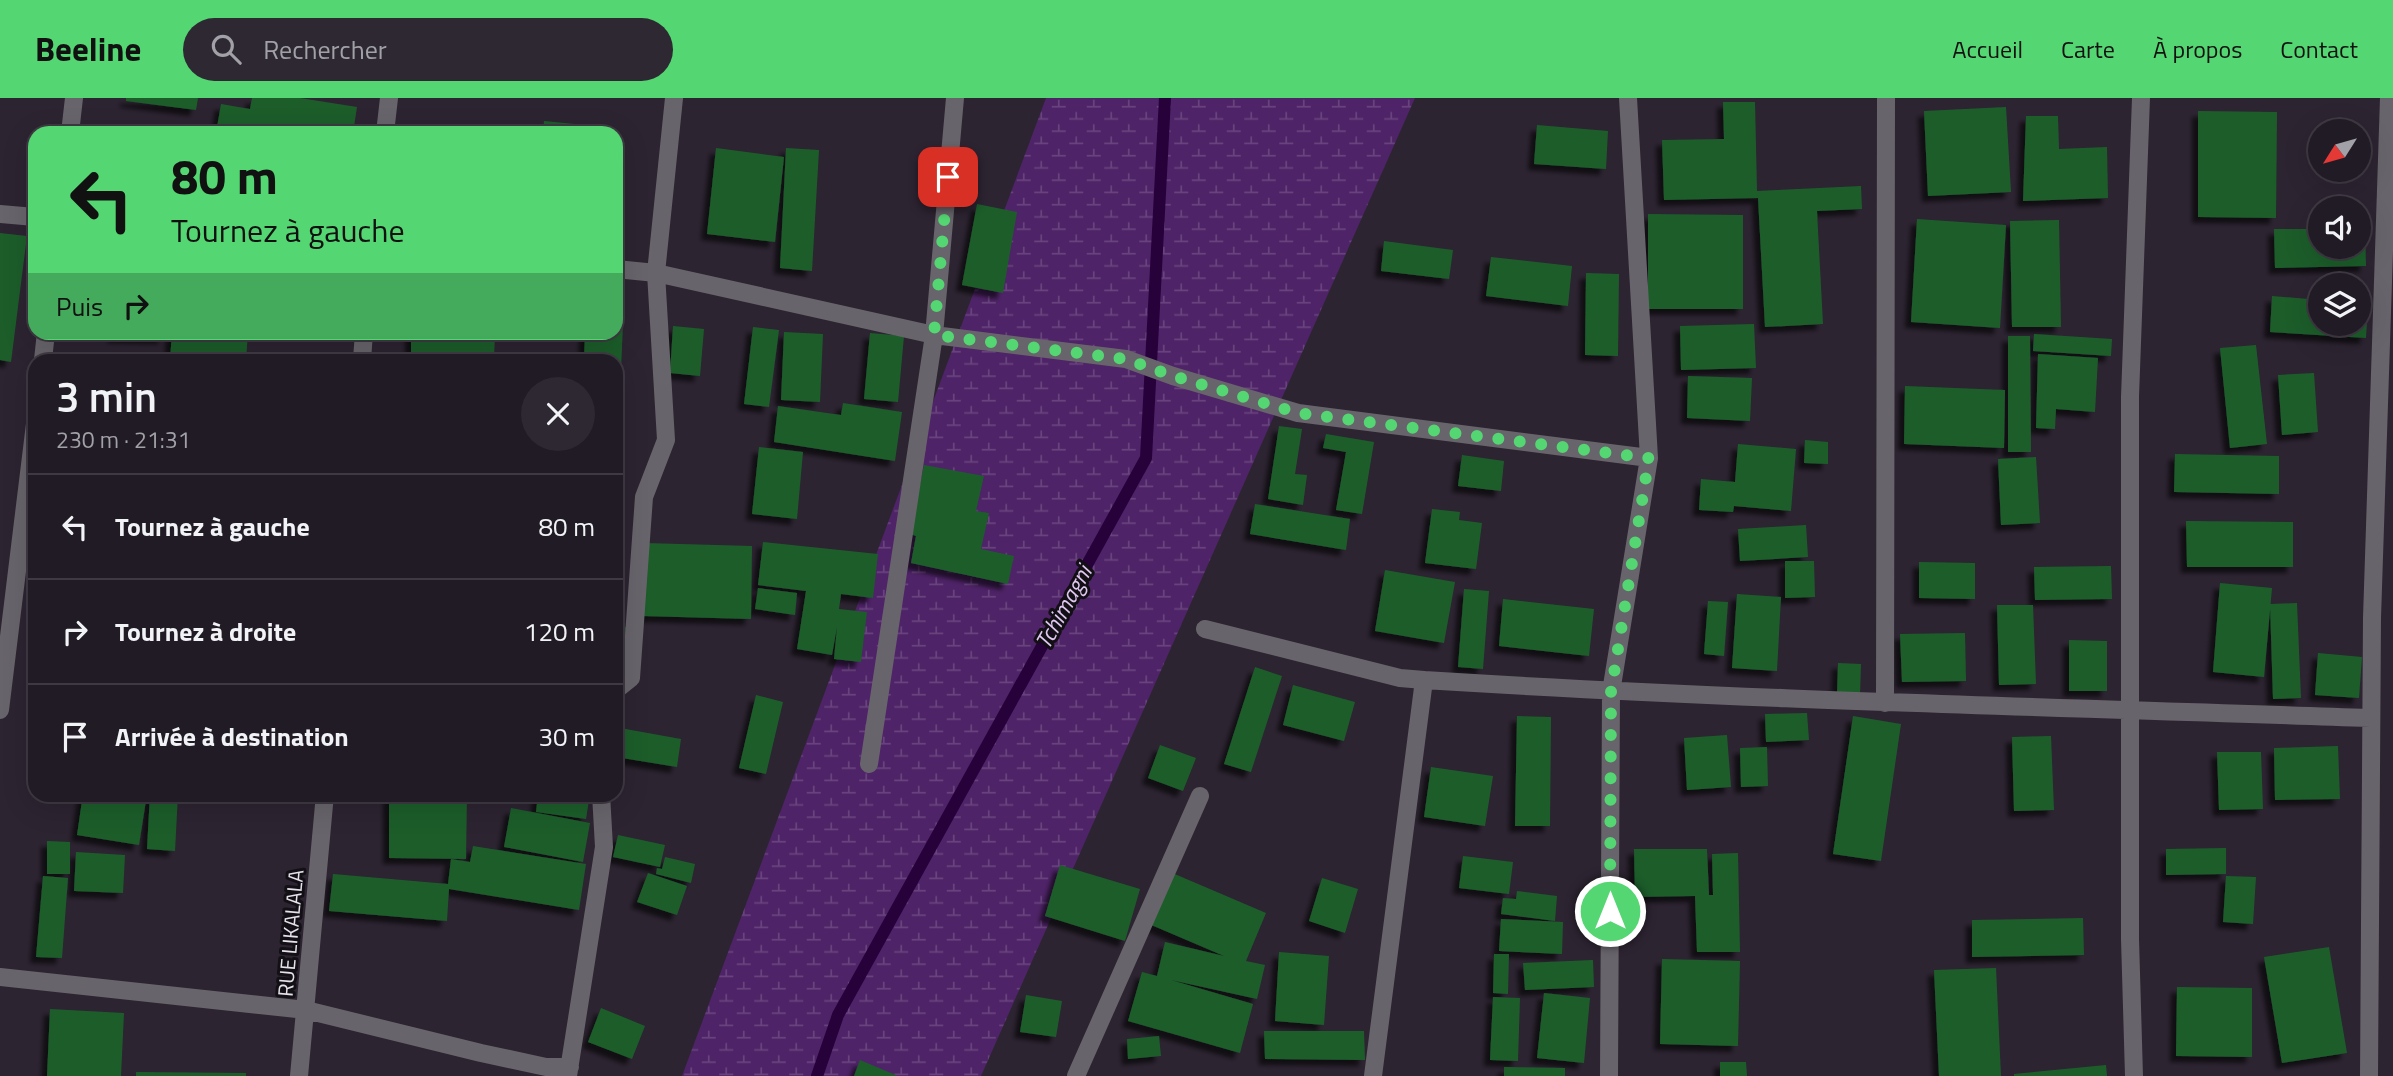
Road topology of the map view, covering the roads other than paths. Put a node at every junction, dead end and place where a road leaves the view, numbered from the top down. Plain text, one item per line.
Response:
1 (74, 98) edge
2 (389, 98) edge
3 (674, 98) edge
4 (955, 98) edge
5 (1628, 98) edge
6 (1886, 98) edge
7 (2141, 98) edge
8 (2389, 98) edge
9 (71, 126) edge
10 (386, 126) edge
11 (0, 214) edge
12 (28, 216) edge
13 (623, 270) edge
14 (656, 272) junction
15 (934, 335) junction
16 (1649, 458) junction
17 (28, 481) edge
18 (1205, 629) dead end
19 (1423, 680) junction
20 (623, 684) edge
21 (1611, 692) junction
22 (1885, 703) junction
23 (0, 710) edge
24 (2131, 710) junction
25 (2371, 718) junction
26 (869, 764) dead end
27 (1200, 796) dead end
28 (324, 802) edge
29 (601, 802) edge
30 (0, 977) edge
31 (306, 1010) junction
32 (569, 1072) edge
33 (299, 1076) edge
34 (1076, 1076) edge
35 (1373, 1076) edge
36 (1609, 1076) edge
37 (2134, 1076) edge
38 (2369, 1076) edge

1 - 9 street
2 - 10 street
3 - 14 street
4 - 15 street
5 - 16 street
6 - 22 street
7 - 24 street
8 - 25 street
11 - 12 street
13 - 14 street
14 - 15 street
14 - 20 street
15 - 16 street
15 - 26 street
16 - 21 street
17 - 23 street
18 - 19 street
19 - 21 street
19 - 35 street
21 - 22 street
21 - 36 street
22 - 24 street
24 - 25 street
24 - 37 street
25 - 38 street
27 - 34 street
28 - 31 street, RUE LIKALALA
29 - 32 street
30 - 31 street
31 - 32 street
31 - 33 street, RUE LIKALALA

